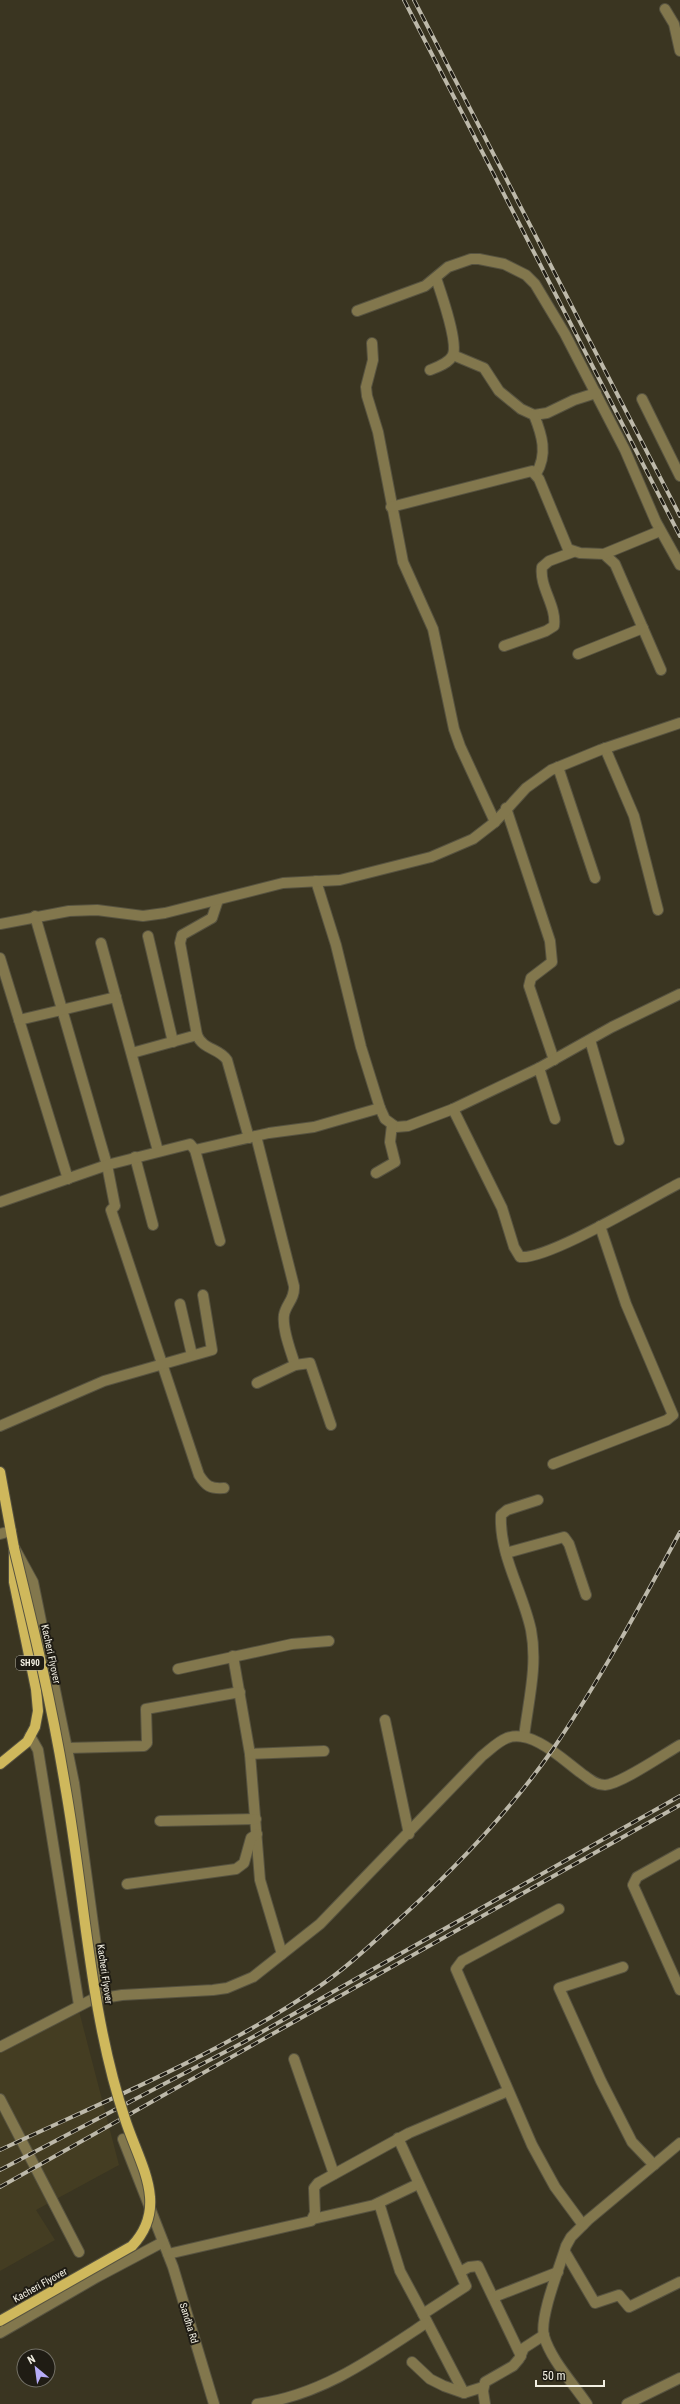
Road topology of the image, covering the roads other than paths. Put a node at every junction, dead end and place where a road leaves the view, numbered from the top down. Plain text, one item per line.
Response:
1 (665, 9) dead end
2 (680, 51) edge
3 (436, 278) junction
4 (357, 311) dead end
5 (372, 343) dead end
6 (453, 355) junction
7 (430, 370) dead end
8 (596, 393) junction
9 (642, 399) dead end
10 (534, 416) junction
11 (536, 474) junction
12 (680, 476) edge
13 (391, 507) junction
14 (660, 531) junction
15 (572, 552) junction
16 (604, 554) junction
17 (680, 564) edge
18 (643, 628) junction
19 (504, 646) dead end
20 (578, 654) dead end
21 (661, 670) dead end
22 (680, 723) edge
23 (605, 748) junction
24 (558, 767) junction
25 (506, 808) junction
26 (495, 822) junction
27 (595, 878) dead end
28 (316, 881) junction
29 (218, 900) junction
30 (658, 910) dead end
31 (35, 916) junction
32 (0, 924) edge
33 (148, 936) dead end
34 (101, 943) dead end
35 (0, 958) edge
36 (680, 994) edge
37 (116, 997) junction
38 (61, 1008) junction
39 (19, 1020) junction
40 (197, 1035) junction
41 (590, 1040) junction
42 (173, 1042) junction
43 (132, 1053) junction
44 (554, 1060) junction
45 (540, 1068) junction
46 (380, 1108) junction
47 (453, 1109) junction
48 (555, 1120) dead end
49 (392, 1125) junction
50 (253, 1137) junction
51 (619, 1140) dead end
52 (195, 1150) junction
53 (158, 1151) junction
54 (135, 1158) junction
55 (107, 1165) junction
56 (376, 1173) dead end
57 (68, 1179) junction
58 (680, 1183) edge
59 (0, 1202) edge
60 (153, 1225) dead end
61 (600, 1226) junction
62 (220, 1241) dead end
63 (203, 1295) dead end
64 (180, 1304) dead end
65 (192, 1355) junction
66 (161, 1363) junction
67 (294, 1365) junction
68 (257, 1383) dead end
69 (331, 1425) dead end
70 (0, 1426) edge
71 (553, 1464) dead end
72 (0, 1472) edge
73 (224, 1488) dead end
74 (538, 1500) dead end
75 (11, 1531) junction
76 (0, 1534) edge
77 (14, 1548) junction
78 (506, 1553) junction
79 (586, 1595) dead end
80 (329, 1641) dead end
81 (234, 1656) junction
82 (178, 1669) dead end
83 (240, 1692) junction
84 (384, 1720) dead end
85 (30, 1736) junction
86 (524, 1737) junction
87 (680, 1745) edge
88 (67, 1748) junction
89 (324, 1751) dead end
90 (250, 1754) junction
91 (0, 1764) edge
92 (256, 1819) junction
93 (160, 1821) dead end
94 (257, 1834) junction
95 (409, 1834) junction
96 (680, 1852) edge
97 (127, 1884) dead end
98 (558, 1909) dead end
99 (282, 1954) junction
100 (623, 1967) dead end
101 (680, 1990) edge
102 (103, 1998) junction
103 (79, 2005) junction
104 (0, 2047) edge
105 (0, 2054) edge
106 (294, 2059) dead end
107 (508, 2091) junction
108 (0, 2099) edge
109 (398, 2138) junction
110 (123, 2139) dead end
111 (680, 2143) edge
112 (654, 2165) junction
113 (334, 2174) junction
114 (418, 2184) junction
115 (379, 2203) junction
116 (313, 2220) junction
117 (583, 2225) junction
118 (163, 2242) junction
119 (78, 2252) dead end
120 (564, 2252) junction
121 (168, 2254) junction
122 (460, 2272) junction
123 (558, 2272) junction
124 (680, 2282) edge
125 (494, 2297) junction
126 (424, 2318) junction
127 (0, 2321) edge
128 (0, 2333) edge
129 (544, 2335) junction
130 (521, 2356) junction
131 (412, 2362) dead end
132 (680, 2378) edge
133 (483, 2387) junction
134 (464, 2393) junction
135 (214, 2404) edge
136 (257, 2404) edge
137 (486, 2404) edge
138 (586, 2404) edge
139 (627, 2404) edge

1 - 2 street
3 - 4 street
3 - 6 street
3 - 8 street
5 - 13 street
6 - 7 street
6 - 10 street
8 - 10 street
8 - 14 street
9 - 12 street
10 - 11 street
11 - 13 street
11 - 15 street
13 - 26 street
14 - 16 street
14 - 17 street
15 - 16 street
15 - 19 street
16 - 18 street
18 - 20 street
18 - 21 street
22 - 23 street
23 - 24 street
23 - 30 street
24 - 25 street
24 - 27 street
25 - 26 street
25 - 44 street
26 - 28 street
28 - 29 street
28 - 46 street
29 - 31 street
29 - 40 street
31 - 32 street
31 - 38 street
33 - 42 street
34 - 37 street
35 - 39 street
36 - 41 street
37 - 38 street
37 - 43 street
38 - 39 street
38 - 55 street
39 - 57 street
40 - 42 street
40 - 50 street
41 - 44 street
41 - 51 street
42 - 43 street
43 - 53 street
44 - 45 street
45 - 47 street
45 - 48 street
46 - 49 street
46 - 50 street
47 - 49 street
47 - 61 street
49 - 56 street
50 - 52 street
50 - 67 street
52 - 53 street
52 - 62 street
53 - 54 street
54 - 55 street
54 - 60 street
55 - 57 street
55 - 66 street
57 - 59 street
58 - 61 street
61 - 71 street
63 - 65 street
64 - 65 street
65 - 66 street
66 - 70 street
66 - 73 street
67 - 68 street
67 - 69 street
72 - 75 main road, SH90
74 - 78 street
75 - 76 street
75 - 77 main road, SH90
77 - 85 main road, SH90
77 - 88 street
77 - 127 main road, Kacheri Flyover, bridge
78 - 79 street
78 - 86 street
80 - 81 street
81 - 82 street
81 - 83 street
83 - 88 street
83 - 90 street
84 - 95 street
85 - 91 main road, SH90
85 - 103 street
86 - 87 street
86 - 95 street
88 - 102 street
89 - 90 street
90 - 92 street
92 - 93 street
92 - 94 street
94 - 97 street
94 - 99 street
95 - 99 street
96 - 101 street
98 - 107 street
99 - 102 street
100 - 112 street
102 - 103 street
103 - 104 street
104 - 105 street
106 - 113 street
107 - 109 street
107 - 117 street
108 - 119 street
109 - 113 street
109 - 114 street
110 - 118 street, Sandha Rd
111 - 112 street
112 - 117 street
113 - 116 street
114 - 115 street
114 - 122 street
115 - 116 street
115 - 126 street
116 - 121 street
117 - 120 street
118 - 121 street, Sandha Rd
118 - 128 street
120 - 123 street
120 - 124 street
121 - 135 street, Sandha Rd
122 - 125 street
122 - 126 street
123 - 125 street
123 - 129 street
125 - 130 street
126 - 134 street
126 - 136 street
129 - 130 street
129 - 138 street
130 - 133 street
131 - 134 street
132 - 139 street
133 - 134 street
133 - 137 street

